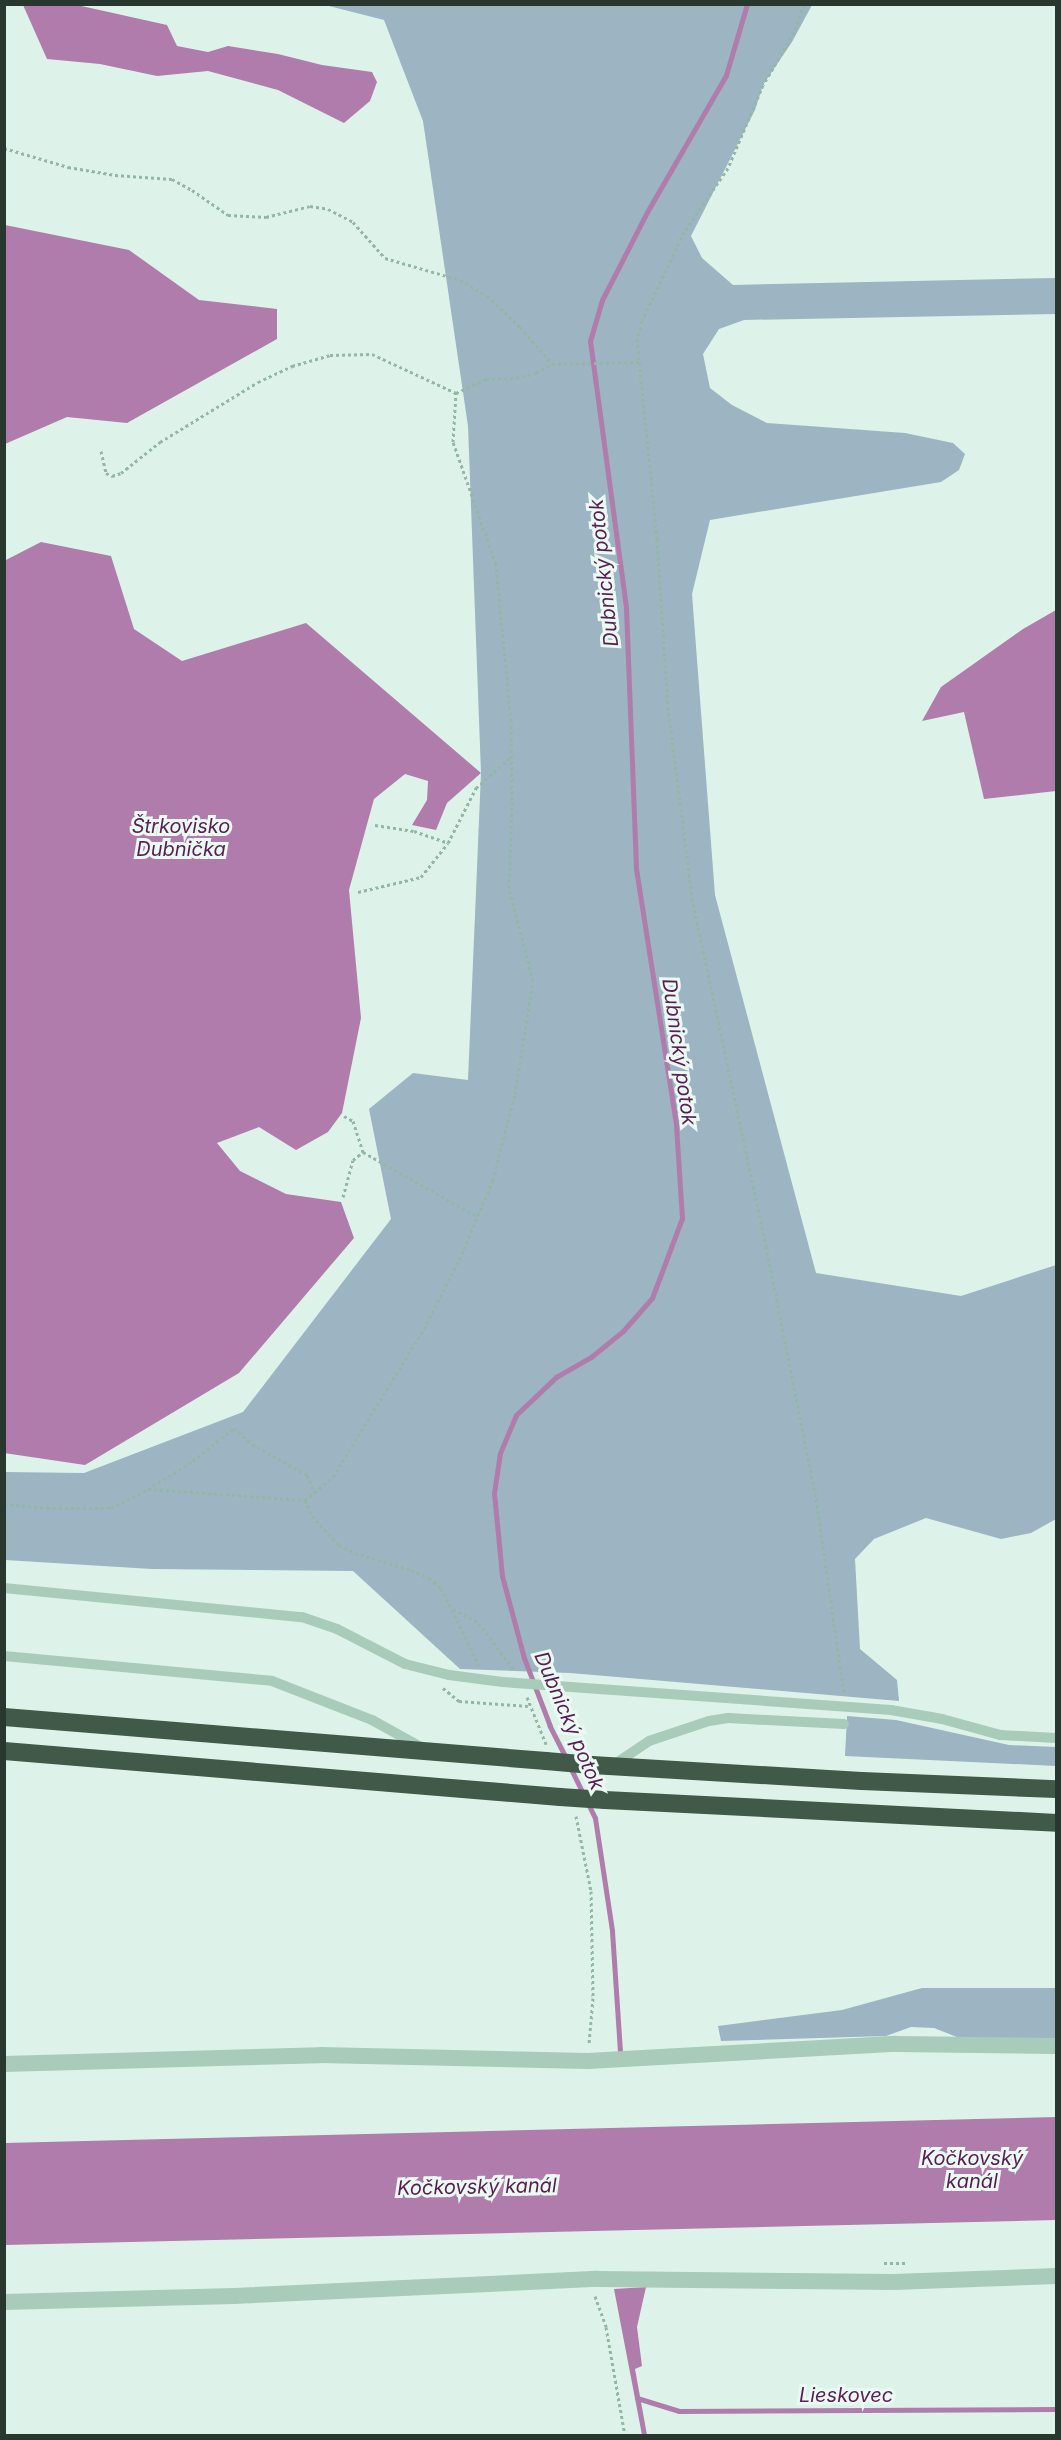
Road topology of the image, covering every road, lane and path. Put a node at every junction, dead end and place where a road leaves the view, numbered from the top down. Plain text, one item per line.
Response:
1 (804, 4) edge
2 (4, 148) edge
3 (639, 362) junction
4 (552, 364) junction
5 (456, 393) junction
6 (101, 451) dead end
7 (512, 756) junction
8 (375, 825) dead end
9 (447, 843) junction
10 (358, 892) dead end
11 (344, 1116) dead end
12 (363, 1152) junction
13 (343, 1197) dead end
14 (476, 1216) junction
15 (148, 1489) junction
16 (315, 1493) junction
17 (305, 1500) junction
18 (4, 1504) edge
19 (4, 1588) edge
20 (453, 1609) junction
21 (4, 1656) edge
22 (429, 1671) junction
23 (518, 1677) dead end
24 (486, 1680) junction
25 (527, 1694) dead end
26 (529, 1706) junction
27 (846, 1706) junction
28 (4, 1717) edge
29 (844, 1724) dead end
30 (1056, 1738) edge
31 (4, 1751) edge
32 (432, 1753) junction
33 (546, 1754) junction
34 (611, 1766) junction
35 (1056, 1789) edge
36 (566, 1803) junction
37 (1056, 1823) edge
38 (1056, 2046) edge
39 (588, 2061) junction
40 (4, 2064) edge
41 (1056, 2276) edge
42 (594, 2279) junction
43 (4, 2302) edge
44 (625, 2436) edge

1 - 3 path
2 - 4 path
3 - 4 path
3 - 27 path
4 - 5 path
5 - 6 path
5 - 7 path
7 - 9 path
7 - 14 path
8 - 9 path
9 - 10 path
11 - 12 path
12 - 13 path
12 - 14 path
14 - 16 path
15 - 16 path
15 - 17 path
15 - 18 path
16 - 17 path
17 - 20 path
19 - 22 lane
20 - 23 path
20 - 24 path
21 - 32 lane
22 - 24 lane
22 - 26 path
24 - 27 lane, bridge
25 - 26 path
26 - 33 path
27 - 30 lane
28 - 32 highway
29 - 34 lane
31 - 36 highway
32 - 33 highway
33 - 34 highway, bridge
34 - 35 highway
36 - 37 highway, bridge
36 - 39 path
38 - 39 street
39 - 40 street
41 - 42 street
42 - 43 street
42 - 44 path

